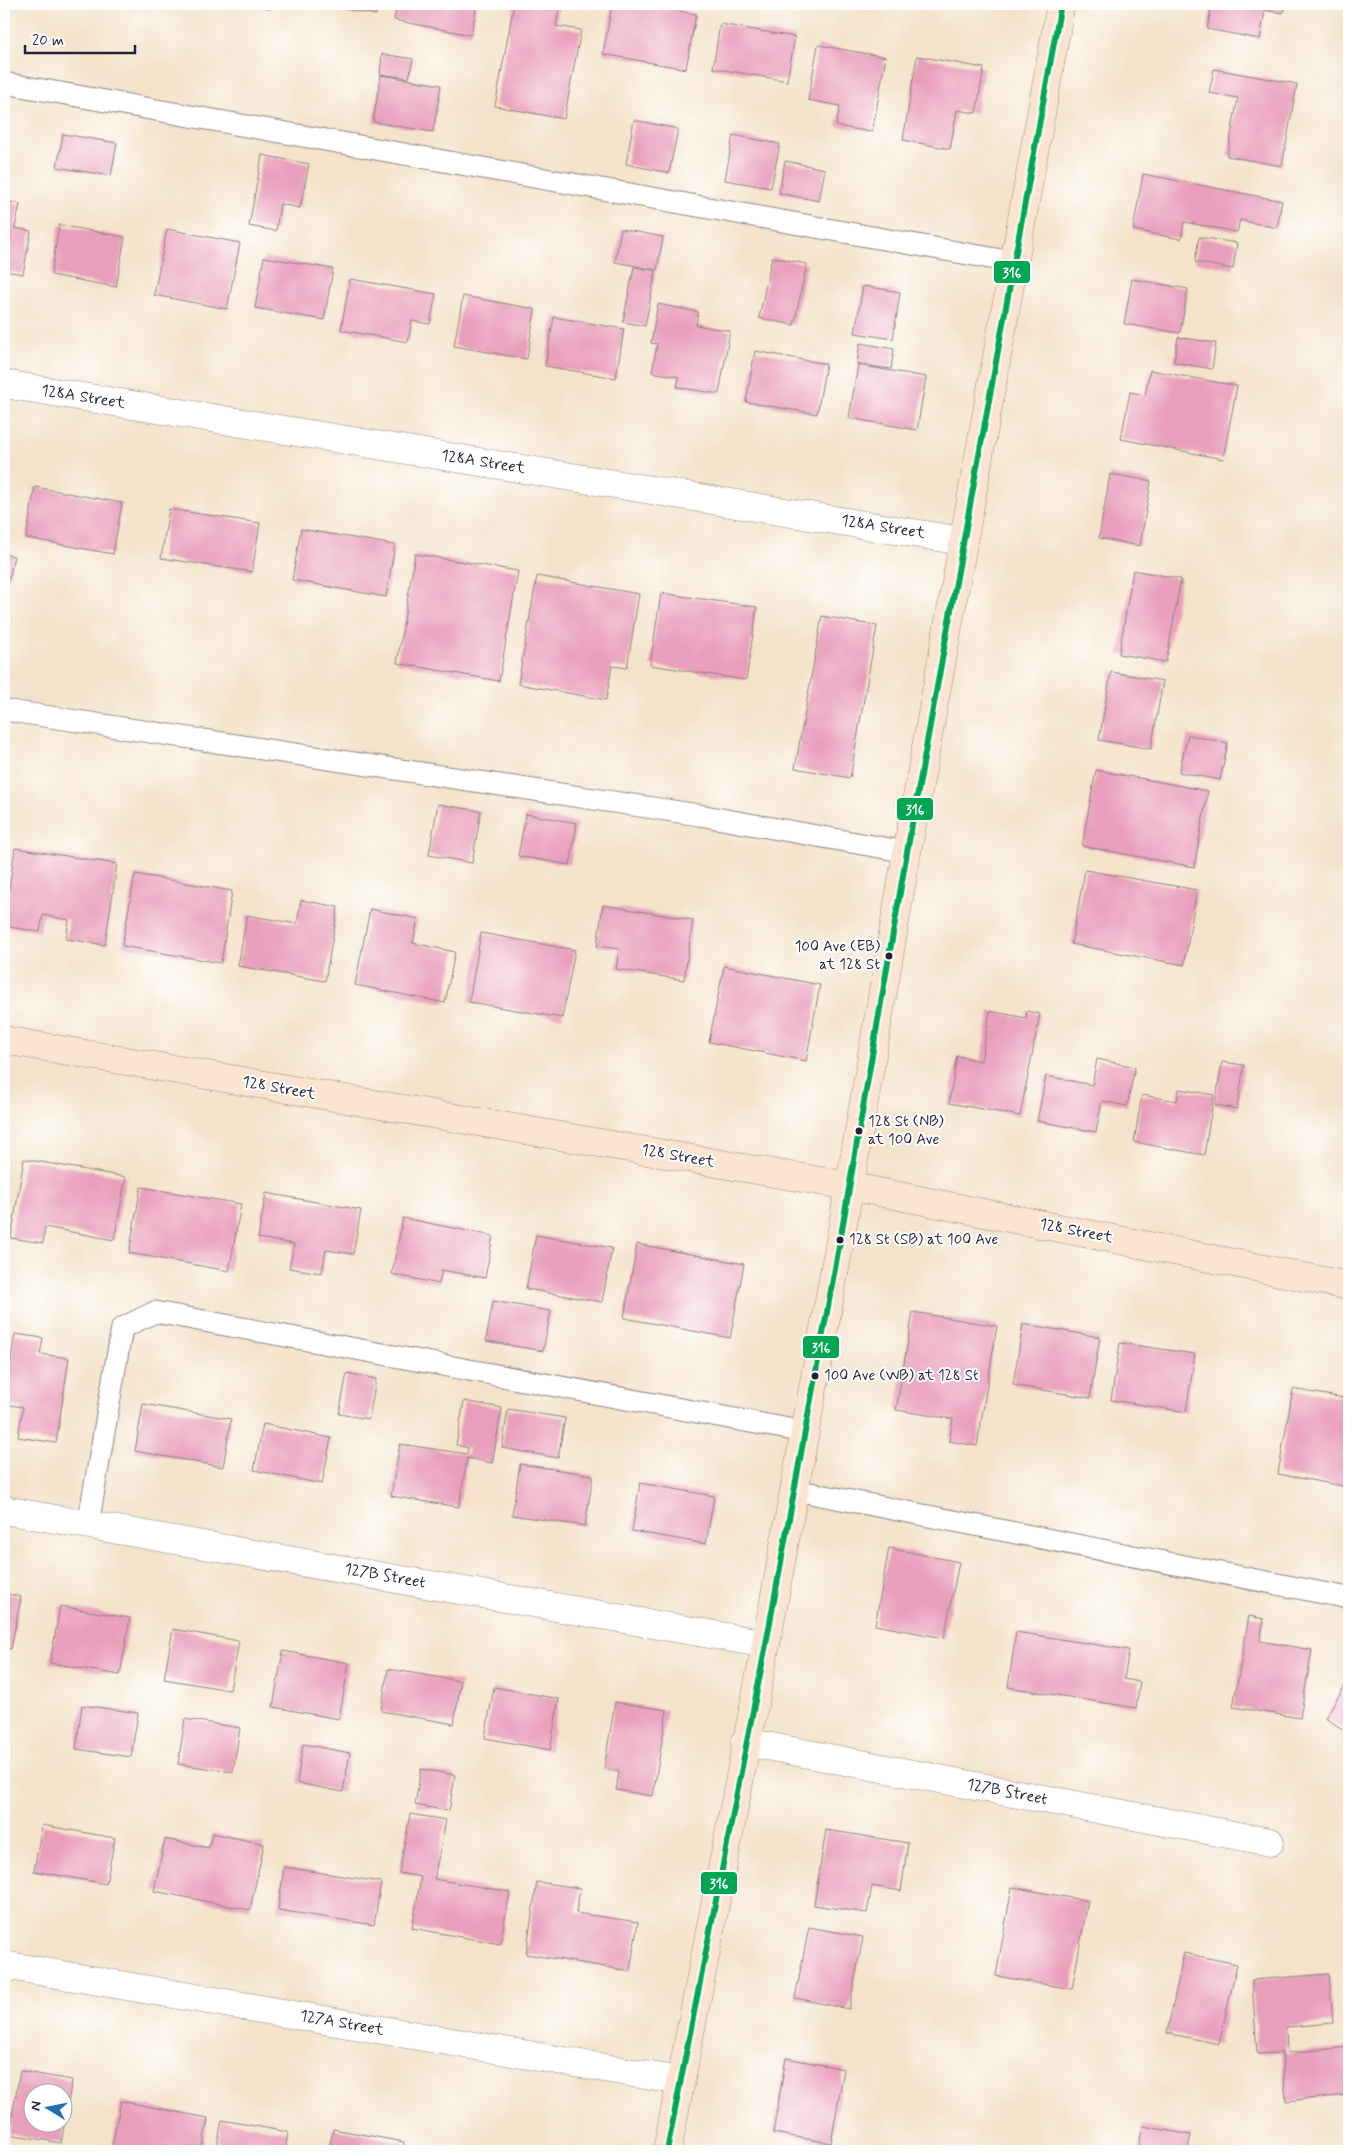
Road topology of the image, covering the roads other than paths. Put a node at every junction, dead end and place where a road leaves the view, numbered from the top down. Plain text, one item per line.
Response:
1 (1061, 4) edge
2 (4, 83) edge
3 (1013, 262) junction
4 (4, 384) edge
5 (962, 541) junction
6 (4, 710) edge
7 (907, 852) junction
8 (4, 1040) edge
9 (849, 1186) junction
10 (1349, 1286) edge
11 (805, 1432) junction
12 (794, 1490) junction
13 (4, 1510) edge
14 (88, 1525) junction
15 (1349, 1598) edge
16 (766, 1644) junction
17 (745, 1742) junction
18 (1270, 1842) dead end
19 (4, 1965) edge
20 (680, 2080) junction
21 (667, 2151) edge

1 - 3 street
2 - 3 lane
3 - 5 street
4 - 5 street, 128A Street
5 - 7 street
6 - 7 lane
7 - 9 street
8 - 9 street, 128 Street
9 - 10 street, 128 Street
9 - 11 street
11 - 12 street
11 - 14 lane
12 - 15 lane
12 - 16 street
13 - 14 street, 127B Street
14 - 16 street, 127B Street
16 - 17 street
17 - 18 street, 127B Street
17 - 20 street
19 - 20 street, 127A Street
20 - 21 street

